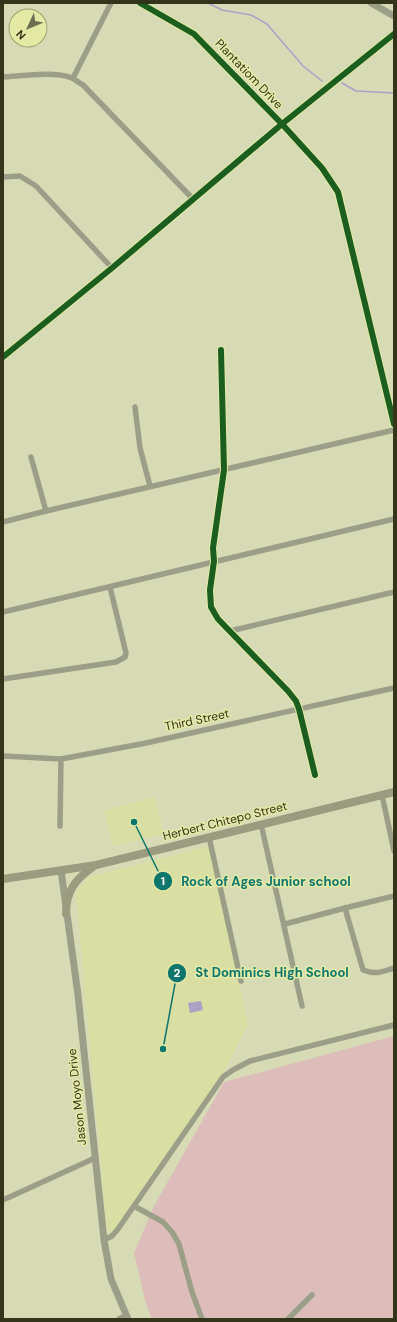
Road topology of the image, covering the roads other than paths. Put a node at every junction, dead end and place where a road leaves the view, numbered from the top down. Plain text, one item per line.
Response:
1 (110, 3) edge
2 (140, 3) edge
3 (371, 3) edge
4 (394, 16) edge
5 (394, 34) edge
6 (3, 77) edge
7 (73, 78) junction
8 (282, 124) junction
9 (3, 177) edge
10 (193, 199) junction
11 (112, 268) junction
12 (221, 350) dead end
13 (3, 357) edge
14 (135, 407) dead end
15 (394, 424) edge
16 (394, 430) edge
17 (32, 457) dead end
18 (224, 470) junction
19 (150, 486) junction
20 (46, 510) junction
21 (394, 519) edge
22 (3, 522) edge
23 (214, 561) junction
24 (110, 587) junction
25 (394, 592) edge
26 (3, 612) edge
27 (230, 631) junction
28 (3, 679) edge
29 (394, 688) edge
30 (299, 709) junction
31 (3, 756) edge
32 (61, 759) junction
33 (315, 775) dead end
34 (394, 792) edge
35 (382, 795) junction
36 (261, 824) junction
37 (60, 826) dead end
38 (209, 837) junction
39 (394, 851) edge
40 (96, 865) junction
41 (61, 870) junction
42 (3, 879) edge
43 (394, 896) edge
44 (344, 908) junction
45 (66, 914) junction
46 (284, 924) junction
47 (394, 968) edge
48 (241, 981) dead end
49 (302, 1006) dead end
50 (394, 1025) edge
51 (95, 1158) junction
52 (3, 1200) edge
53 (134, 1206) junction
54 (104, 1240) junction
55 (312, 1295) dead end
56 (128, 1317) edge
57 (119, 1319) edge
58 (202, 1319) edge
59 (288, 1319) edge

1 - 7 street
2 - 8 street, Plantatiom Drive
3 - 4 street
5 - 8 street, Plantatiom Drive
6 - 7 street
7 - 10 street
8 - 10 street
8 - 15 street
9 - 11 street
10 - 11 street
11 - 13 street
12 - 18 street
14 - 19 street
16 - 18 street
17 - 20 street
18 - 19 street
18 - 23 street
19 - 20 street
20 - 22 street
21 - 23 street
23 - 24 street
23 - 27 street
24 - 26 street
24 - 28 street
25 - 27 street
27 - 30 street
29 - 30 street, Third Street
30 - 32 street, Third Street
30 - 33 street
31 - 32 street, Third Street
32 - 37 street
34 - 35 main road, Herbert Chitepo Street
35 - 36 main road, Herbert Chitepo Street
35 - 39 street
36 - 38 main road, Herbert Chitepo Street
36 - 46 street
38 - 40 main road, Herbert Chitepo Street
38 - 48 street
40 - 41 main road, Herbert Chitepo Street
40 - 45 main road
41 - 42 main road, Herbert Chitepo Street
41 - 45 street, Jason Moyo Drive
43 - 44 street
44 - 46 street
44 - 47 street
45 - 51 street, Jason Moyo Drive
46 - 49 street
50 - 53 street
51 - 52 street
51 - 54 street, Jason Moyo Drive
53 - 54 street
53 - 58 street
54 - 56 street, Jason Moyo Drive
55 - 59 street
56 - 57 street

